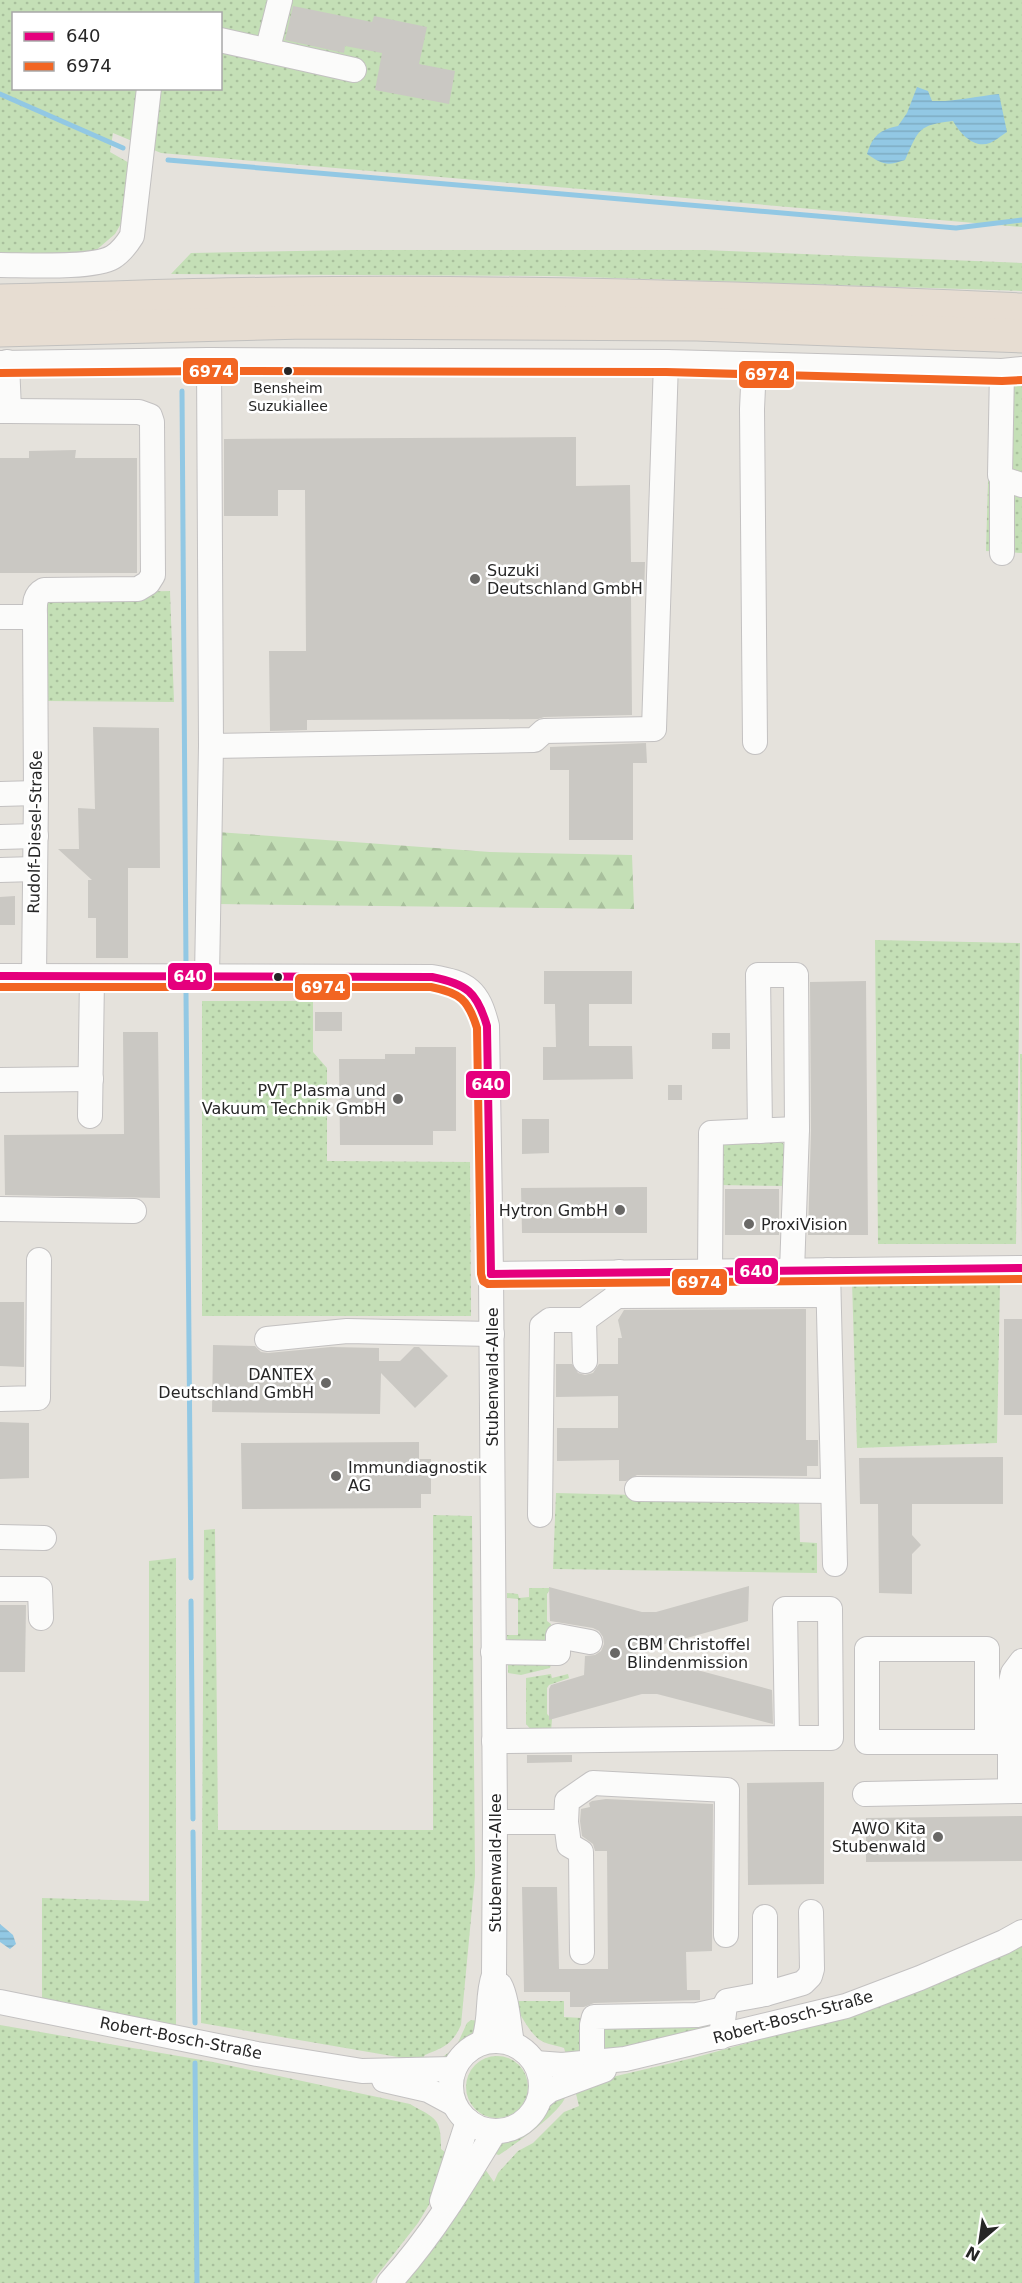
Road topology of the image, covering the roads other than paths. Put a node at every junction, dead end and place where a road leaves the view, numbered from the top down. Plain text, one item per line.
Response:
1 (280, 0) edge
2 (222, 39) edge
3 (262, 49) junction
4 (354, 70) dead end
5 (149, 90) edge
6 (0, 265) edge
7 (0, 301) edge
8 (1022, 310) edge
9 (0, 330) edge
10 (1022, 336) edge
11 (209, 360) junction
12 (4, 362) edge
13 (666, 362) junction
14 (754, 364) junction
15 (1012, 370) edge
16 (5, 411) edge
17 (1012, 482) edge
18 (1002, 553) dead end
19 (0, 617) edge
20 (35, 617) junction
21 (755, 742) dead end
22 (211, 747) junction
23 (36, 793) junction
24 (0, 794) edge
25 (36, 836) junction
26 (0, 837) edge
27 (35, 869) junction
28 (0, 870) edge
29 (0, 976) edge
30 (34, 976) junction
31 (92, 977) junction
32 (207, 977) junction
33 (91, 1079) junction
34 (0, 1080) edge
35 (90, 1116) dead end
36 (797, 1129) junction
37 (760, 1131) junction
38 (0, 1209) edge
39 (134, 1211) dead end
40 (39, 1260) dead end
41 (1022, 1268) edge
42 (792, 1270) junction
43 (828, 1270) junction
44 (710, 1272) junction
45 (491, 1274) junction
46 (618, 1284) junction
47 (828, 1295) junction
48 (584, 1320) junction
49 (492, 1334) junction
50 (267, 1339) dead end
51 (585, 1361) dead end
52 (0, 1399) edge
53 (637, 1489) dead end
54 (833, 1491) junction
55 (540, 1515) dead end
56 (0, 1537) edge
57 (44, 1538) dead end
58 (835, 1564) dead end
59 (0, 1589) edge
60 (41, 1618) dead end
61 (590, 1642) dead end
62 (493, 1652) junction
63 (1022, 1661) edge
64 (787, 1738) junction
65 (494, 1742) junction
66 (998, 1742) junction
67 (1016, 1791) edge
68 (865, 1794) dead end
69 (495, 1822) junction
70 (566, 1822) junction
71 (811, 1912) dead end
72 (765, 1917) dead end
73 (1022, 1932) edge
74 (726, 1935) dead end
75 (582, 1952) dead end
76 (494, 1975) junction
77 (765, 1994) junction
78 (0, 2002) edge
79 (724, 2009) junction
80 (721, 2037) junction
81 (483, 2042) junction
82 (512, 2043) junction
83 (625, 2059) junction
84 (592, 2061) junction
85 (536, 2063) junction
86 (454, 2069) junction
87 (362, 2071) junction
88 (540, 2098) junction
89 (461, 2113) junction
90 (495, 2131) junction
91 (435, 2224) junction
92 (389, 2283) edge

1 - 3 street
2 - 3 street
3 - 4 street
5 - 6 street
7 - 8 highway
9 - 10 highway
11 - 12 street
11 - 13 street
11 - 22 street
12 - 16 street
13 - 14 street
13 - 22 street
14 - 15 street
14 - 21 street
15 - 17 street
16 - 20 street, Rudolf-Diesel-Straße
17 - 18 street
19 - 20 street
20 - 23 street, Rudolf-Diesel-Straße
22 - 32 street
23 - 24 street
23 - 25 street, Rudolf-Diesel-Straße
25 - 26 street
25 - 27 street, Rudolf-Diesel-Straße
27 - 28 street
27 - 30 street, Rudolf-Diesel-Straße
29 - 30 street
30 - 31 street
31 - 32 street
31 - 33 street
32 - 45 street
33 - 34 street
33 - 35 street
36 - 37 street
36 - 37 street
36 - 42 street
37 - 44 street
38 - 39 street
40 - 52 street
41 - 43 street
42 - 43 street
42 - 44 street
43 - 47 street
44 - 46 street
45 - 46 street
45 - 49 street, Stubenwald-Allee
46 - 47 street
46 - 48 street
47 - 54 street
48 - 51 street
48 - 55 street
49 - 50 street
49 - 62 street, Stubenwald-Allee
53 - 54 street
54 - 58 street
56 - 57 street
59 - 60 street
61 - 62 street
62 - 65 street, Stubenwald-Allee
63 - 66 street
64 - 64 street
64 - 65 street
65 - 69 street, Stubenwald-Allee
66 - 66 street
66 - 67 street
67 - 68 street
69 - 70 street
69 - 76 street, Stubenwald-Allee
70 - 74 street
70 - 75 street
71 - 77 street
72 - 77 street
73 - 80 street, Robert-Bosch-Straße
76 - 81 street, Stubenwald-Allee
76 - 82 street, Stubenwald-Allee
77 - 79 street
78 - 87 street, Robert-Bosch-Straße
79 - 80 street
79 - 84 street
80 - 83 street, Robert-Bosch-Straße
81 - 82 street
81 - 86 street
82 - 85 street
83 - 84 street, Robert-Bosch-Straße
83 - 88 street, Robert-Bosch-Straße
84 - 85 street, Robert-Bosch-Straße
85 - 88 street
86 - 87 street, Robert-Bosch-Straße
86 - 89 street
87 - 89 street, Robert-Bosch-Straße
88 - 90 street, Robert-Bosch-Straße
89 - 90 street, Robert-Bosch-Straße
89 - 91 street
90 - 91 street
91 - 92 street

